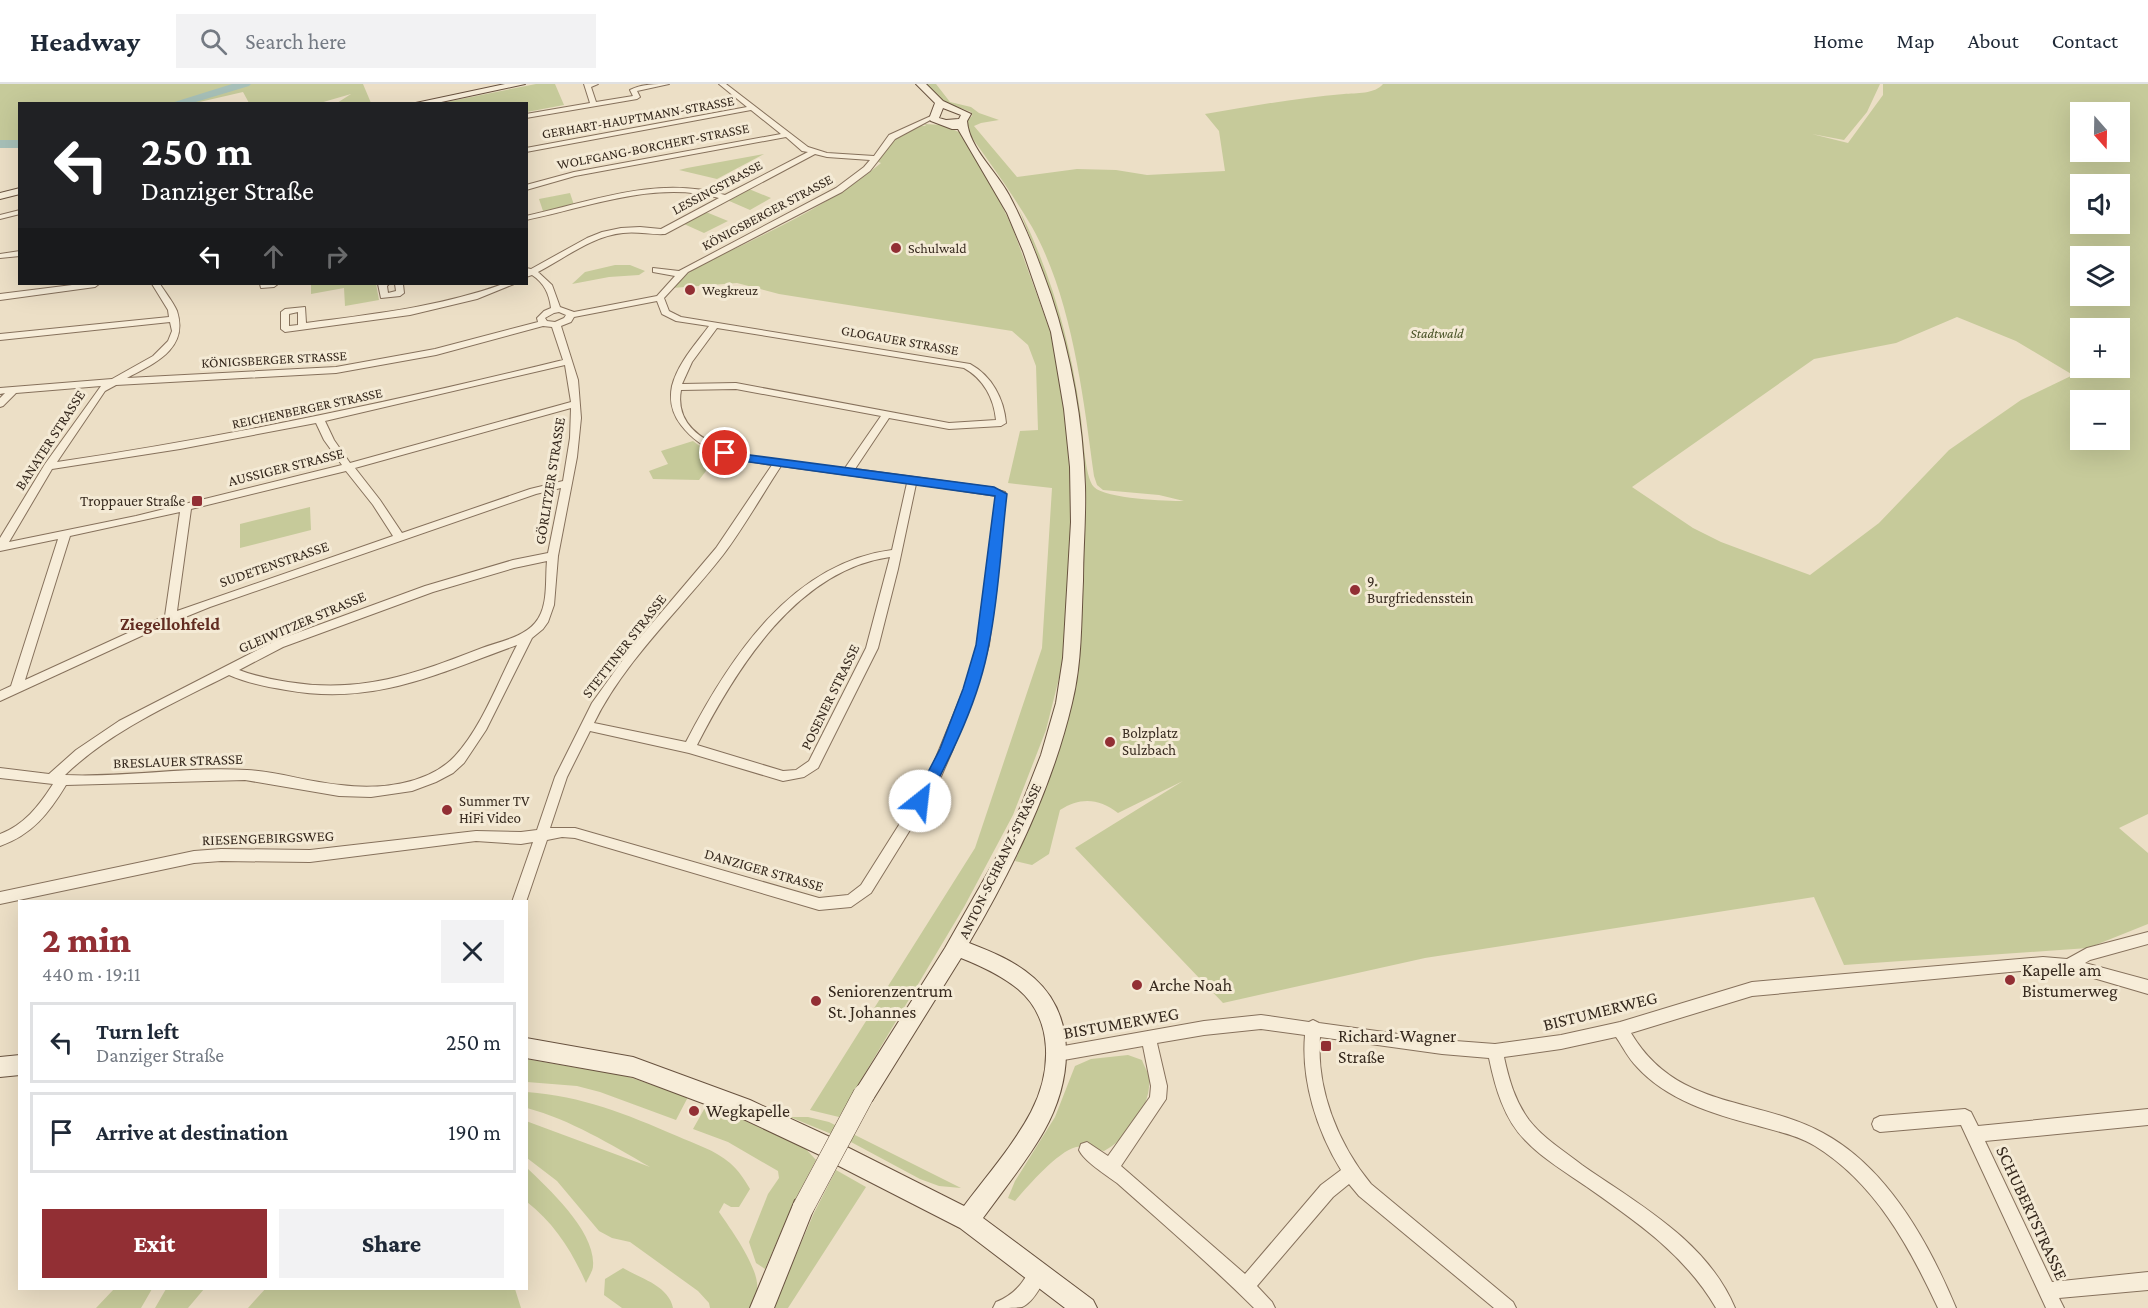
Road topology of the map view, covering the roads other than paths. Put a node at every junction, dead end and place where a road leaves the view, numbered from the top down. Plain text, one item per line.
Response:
1 (520, 84) edge
2 (595, 84) edge
3 (666, 84) edge
4 (722, 84) edge
5 (921, 84) edge
6 (426, 102) edge
7 (594, 105) junction
8 (753, 108) junction
9 (939, 115) junction
10 (528, 116) edge
11 (962, 121) junction
12 (786, 135) junction
13 (966, 135) junction
14 (528, 150) edge
15 (813, 152) junction
16 (876, 158) junction
17 (528, 187) edge
18 (18, 191) edge
19 (0, 196) edge
20 (726, 198) junction
21 (18, 212) edge
22 (538, 216) junction
23 (0, 217) edge
24 (528, 218) edge
25 (528, 225) edge
26 (18, 253) edge
27 (0, 256) edge
28 (656, 270) dead end
29 (529, 273) edge
30 (680, 274) junction
31 (87, 285) edge
32 (157, 285) edge
33 (382, 285) edge
34 (399, 285) edge
35 (507, 285) edge
36 (390, 295) junction
37 (0, 297) edge
38 (660, 298) junction
39 (556, 310) junction
40 (571, 315) junction
41 (392, 316) junction
42 (174, 319) junction
43 (543, 323) junction
44 (715, 324) junction
45 (556, 325) junction
46 (302, 326) dead end
47 (0, 337) edge
48 (568, 361) junction
49 (109, 383) junction
50 (677, 387) junction
51 (0, 391) edge
52 (12, 391) junction
53 (0, 404) edge
54 (576, 405) junction
55 (886, 415) junction
56 (320, 420) junction
57 (778, 463) junction
58 (49, 466) junction
59 (348, 467) junction
60 (848, 472) junction
61 (912, 481) junction
62 (566, 484) junction
63 (186, 507) junction
64 (65, 534) junction
65 (399, 537) junction
66 (0, 547) edge
67 (896, 553) junction
68 (553, 556) junction
69 (170, 619) junction
70 (527, 636) junction
71 (229, 670) junction
72 (16, 688) junction
73 (0, 696) edge
74 (586, 726) junction
75 (689, 748) junction
76 (0, 773) edge
77 (58, 779) junction
78 (541, 835) junction
79 (0, 840) edge
80 (0, 898) edge
81 (520, 900) edge
82 (2148, 938) edge
83 (958, 948) junction
84 (2073, 966) junction
85 (2148, 987) edge
86 (1313, 1027) junction
87 (1620, 1029) junction
88 (1149, 1040) junction
89 (528, 1048) edge
90 (1495, 1051) junction
91 (1058, 1054) junction
92 (18, 1065) edge
93 (0, 1067) edge
94 (2148, 1117) edge
95 (1881, 1124) dead end
96 (1974, 1134) junction
97 (1087, 1150) dead end
98 (1110, 1167) junction
99 (1351, 1172) junction
100 (968, 1220) junction
101 (1039, 1272) junction
102 (2148, 1281) edge
103 (1245, 1287) junction
104 (2047, 1291) junction
105 (762, 1308) edge
106 (1002, 1308) edge
107 (1085, 1308) edge
108 (1266, 1308) edge
109 (1507, 1308) edge
110 (1726, 1308) edge
111 (1947, 1308) edge
112 (2055, 1308) edge

1 - 6 main road
2 - 7 street
3 - 7 street
4 - 8 street
5 - 9 main road, ANTON-SCHRANZ-STRASSE
7 - 10 street
8 - 12 street
8 - 14 street, GERHART-HAUPTMANN-STRASSE
9 - 11 main road
9 - 11 main road, ANTON-SCHRANZ-STRASSE
9 - 13 main road, ANTON-SCHRANZ-STRASSE
9 - 16 street, KÖNIGSBERGER STRASSE
11 - 13 main road, ANTON-SCHRANZ-STRASSE
12 - 15 street
12 - 17 street, WOLFGANG-BORCHERT-STRASSE
13 - 83 main road, ANTON-SCHRANZ-STRASSE
15 - 16 street
15 - 20 street, LESSINGSTRASSE
16 - 30 street, KÖNIGSBERGER STRASSE
18 - 19 main road
20 - 22 street
20 - 29 street, LESSINGSTRASSE
21 - 23 street
22 - 24 street
22 - 25 street
26 - 27 street
28 - 30 street
29 - 39 street
30 - 38 street, KÖNIGSBERGER STRASSE
31 - 37 street
32 - 42 street
33 - 36 street
34 - 36 street
35 - 41 street
36 - 41 street
38 - 40 street
38 - 44 street, GLOGAUER STRASSE
39 - 40 street
39 - 43 street, KÖNIGSBERGER STRASSE
40 - 45 street
41 - 46 street
42 - 47 street
42 - 49 street
43 - 45 street, KÖNIGSBERGER STRASSE
43 - 49 street, KÖNIGSBERGER STRASSE
44 - 50 street
44 - 55 street, GLOGAUER STRASSE
45 - 48 street, GÖRLITZER STRASSE
48 - 54 street, GÖRLITZER STRASSE
48 - 56 street, REICHENBERGER STRASSE
49 - 52 street, KÖNIGSBERGER STRASSE
49 - 58 street, BANATER STRASSE
50 - 55 street, GLOGAUER STRASSE
50 - 57 street, DANZIGER STRASSE
51 - 52 street, KÖNIGSBERGER STRASSE
52 - 53 street
54 - 59 street, AUSSIGER STRASSE
54 - 62 street, GÖRLITZER STRASSE
55 - 60 street
56 - 58 street, REICHENBERGER STRASSE
56 - 59 street
57 - 60 street, DANZIGER STRASSE
57 - 74 street, STETTINER STRASSE
58 - 66 street, BANATER STRASSE
59 - 63 street, AUSSIGER STRASSE
59 - 65 street
60 - 61 street, DANZIGER STRASSE
61 - 67 street, POSENER STRASSE
61 - 78 street, DANZIGER STRASSE
62 - 65 street, SUDETENSTRASSE
62 - 68 street, GÖRLITZER STRASSE
63 - 64 street, AUSSIGER STRASSE
63 - 69 street
64 - 66 street, AUSSIGER STRASSE
64 - 72 street
65 - 69 street, SUDETENSTRASSE
67 - 75 street
67 - 75 street, POSENER STRASSE
68 - 70 street, GÖRLITZER STRASSE
68 - 71 street, GLEIWITZER STRASSE
69 - 72 street, SUDETENSTRASSE
70 - 71 street
70 - 77 street, BRESLAUER STRASSE
71 - 77 street, GLEIWITZER STRASSE
72 - 73 street, SUDETENSTRASSE
74 - 75 street, POSENER STRASSE
74 - 78 street, STETTINER STRASSE
76 - 77 street, BRESLAUER STRASSE
77 - 79 street, GLEIWITZER STRASSE
78 - 80 street, RIESENGEBIRGSWEG
78 - 81 street, STETTINER STRASSE
82 - 84 street
83 - 91 main road
83 - 105 main road, ANTON-SCHRANZ-STRASSE, bridge
84 - 85 street, BISTUMERWEG
84 - 87 street, BISTUMERWEG
86 - 88 street, BISTUMERWEG
86 - 90 street, BISTUMERWEG
86 - 99 street
87 - 90 street, BISTUMERWEG
87 - 111 street
88 - 91 street, BISTUMERWEG
88 - 98 street
89 - 100 main road
90 - 110 street
91 - 100 main road
92 - 93 main road
94 - 96 street, SCHUBERTSTRASSE
95 - 96 street, SCHUBERTSTRASSE
96 - 104 street, SCHUBERTSTRASSE
97 - 98 street
98 - 103 street
99 - 103 street
99 - 109 street
100 - 101 main road
101 - 106 street
101 - 107 main road
102 - 104 street
103 - 108 street
104 - 112 street, SCHUBERTSTRASSE

